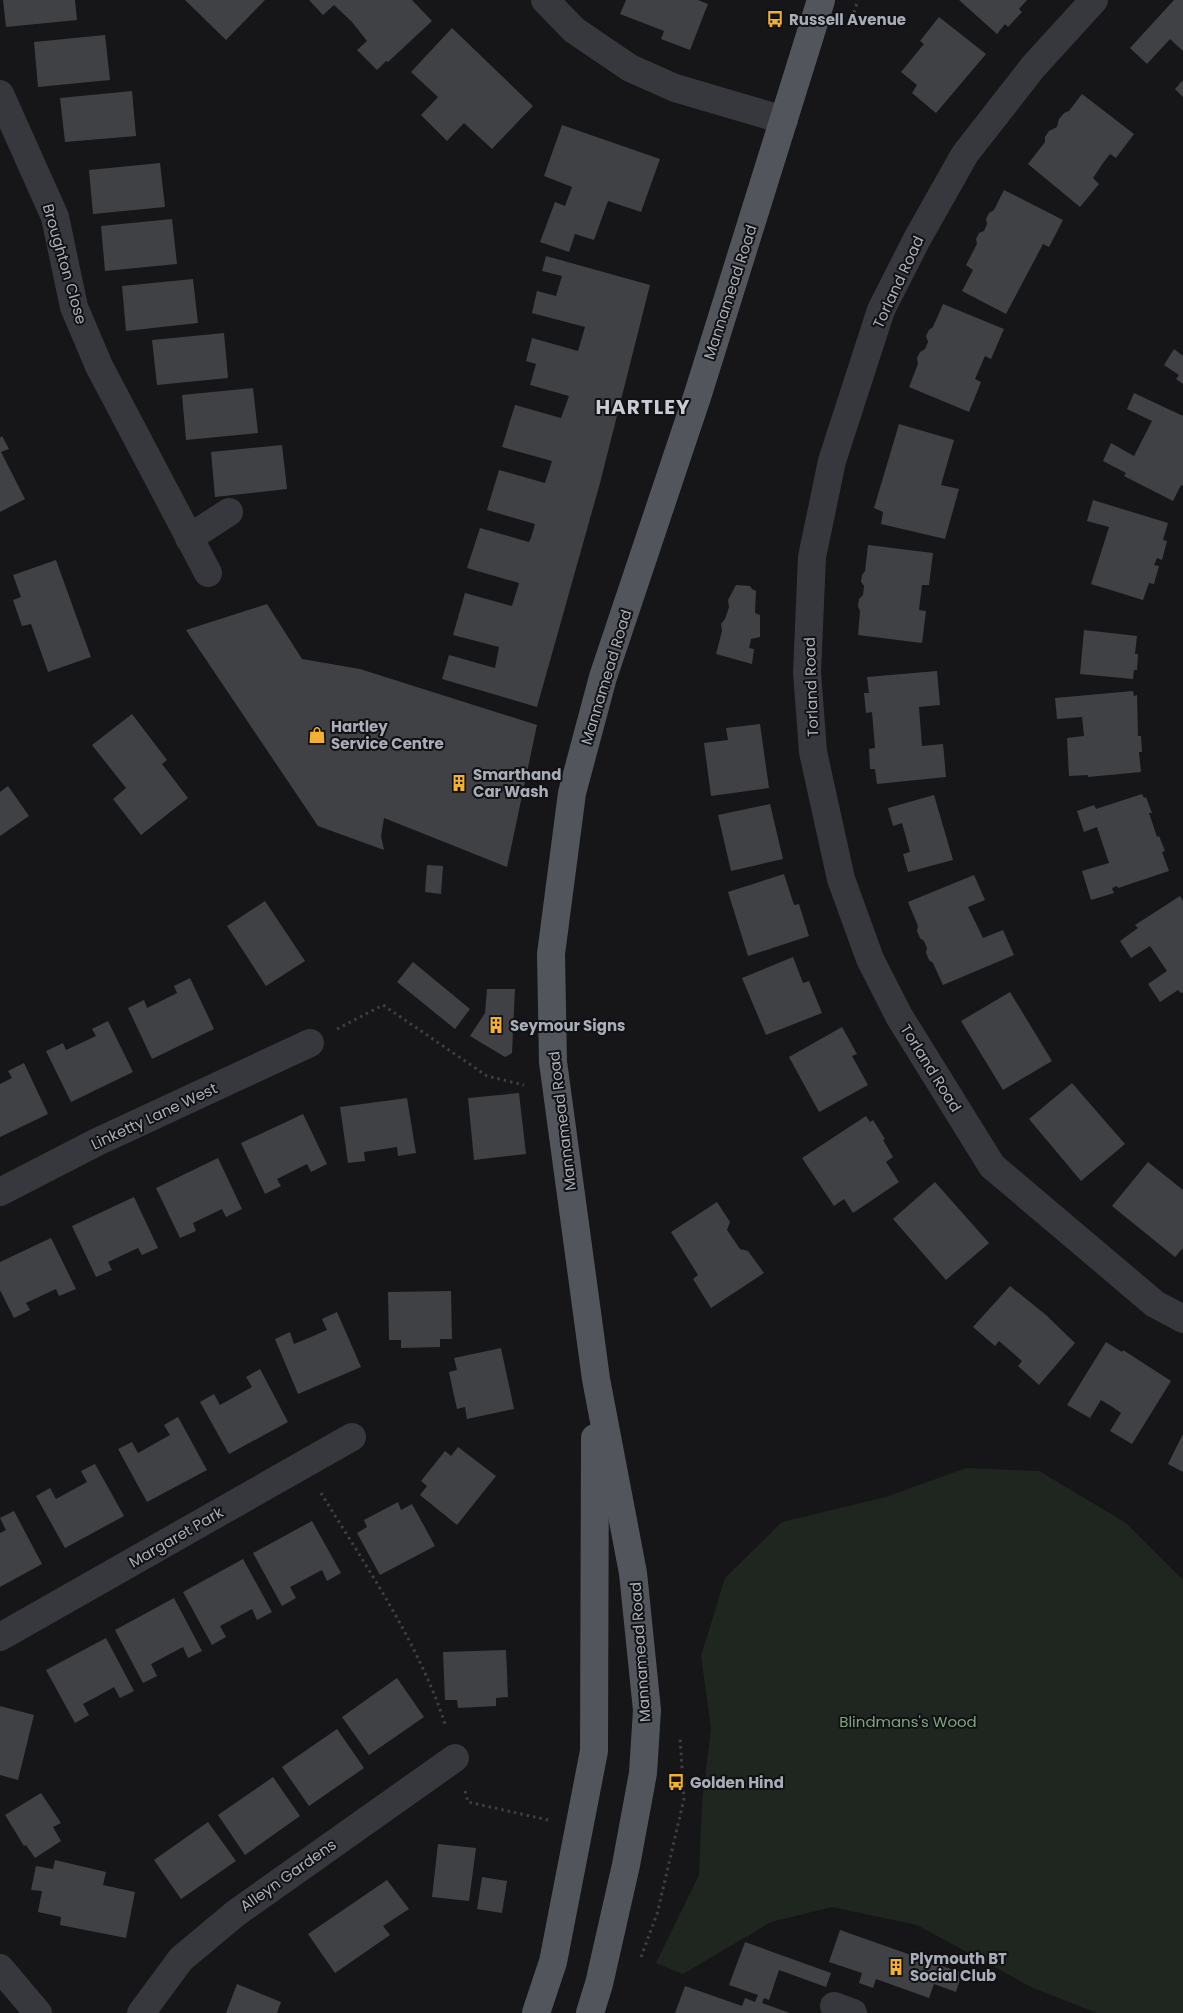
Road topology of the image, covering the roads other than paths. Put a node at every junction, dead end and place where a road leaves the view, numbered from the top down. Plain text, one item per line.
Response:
1 (545, 0) edge
2 (821, 0) edge
3 (1094, 0) edge
4 (0, 94) edge
5 (784, 120) junction
6 (229, 512) dead end
7 (189, 538) junction
8 (208, 573) dead end
9 (310, 1043) road end
10 (0, 1192) edge
11 (1183, 1319) edge
12 (596, 1379) junction
13 (352, 1437) dead end
14 (0, 1637) edge
15 (455, 1758) road end
16 (0, 1968) edge
17 (38, 2013) edge
18 (141, 2013) edge
19 (536, 2013) edge
20 (590, 2013) edge

1 - 5 street
2 - 5 main road, Mannamead Road
3 - 11 street, Torland Road
4 - 7 street, Broughton Close
5 - 12 main road, Mannamead Road
6 - 7 street
7 - 8 street, Broughton Close
9 - 10 street, Linketty Lane West
12 - 19 main road, Mannamead Road
12 - 20 main road, Mannamead Road
13 - 14 street, Margaret Park
15 - 18 street, Alleyn Gardens
16 - 17 street

